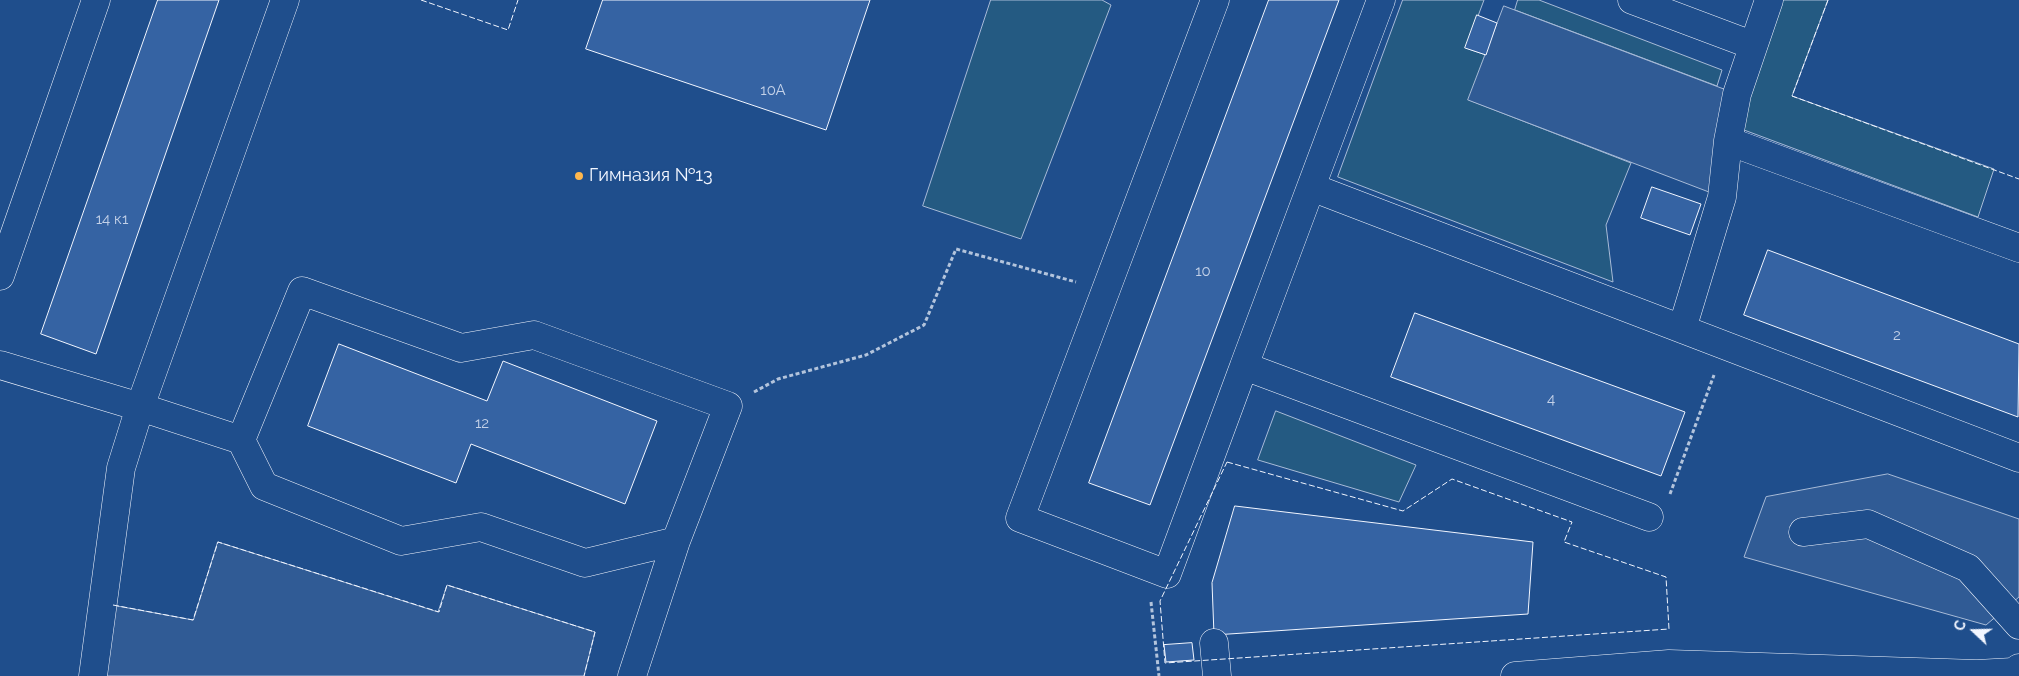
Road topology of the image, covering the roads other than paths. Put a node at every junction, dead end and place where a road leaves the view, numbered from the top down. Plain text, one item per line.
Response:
1 (96, 0) edge
2 (285, 0) edge
3 (1216, 0) edge
4 (1381, 0) edge
5 (1632, 0) edge
6 (1769, 0) edge
7 (1752, 45) junction
8 (1728, 141) junction
9 (1311, 187) junction
10 (2019, 248) edge
11 (0, 276) edge
12 (1682, 329) junction
13 (0, 366) edge
14 (1244, 366) junction
15 (140, 406) junction
16 (241, 440) junction
17 (2019, 458) edge
18 (1649, 517) road end
19 (1803, 532) dead end
20 (676, 541) junction
21 (2019, 625) edge
22 (1214, 643) dead end
23 (2019, 668) edge
24 (93, 676) edge
25 (632, 676) edge
26 (1217, 676) edge
27 (1515, 676) edge

1 - 11 street
2 - 15 street
3 - 14 street
4 - 9 street
5 - 7 street
6 - 7 street
7 - 8 street
8 - 10 street
8 - 12 street
9 - 12 street
9 - 14 street
12 - 17 street
13 - 15 street
14 - 18 street
15 - 16 street
15 - 24 street
16 - 20 street
16 - 20 street
19 - 21 street
20 - 25 street
22 - 26 street
23 - 27 street

